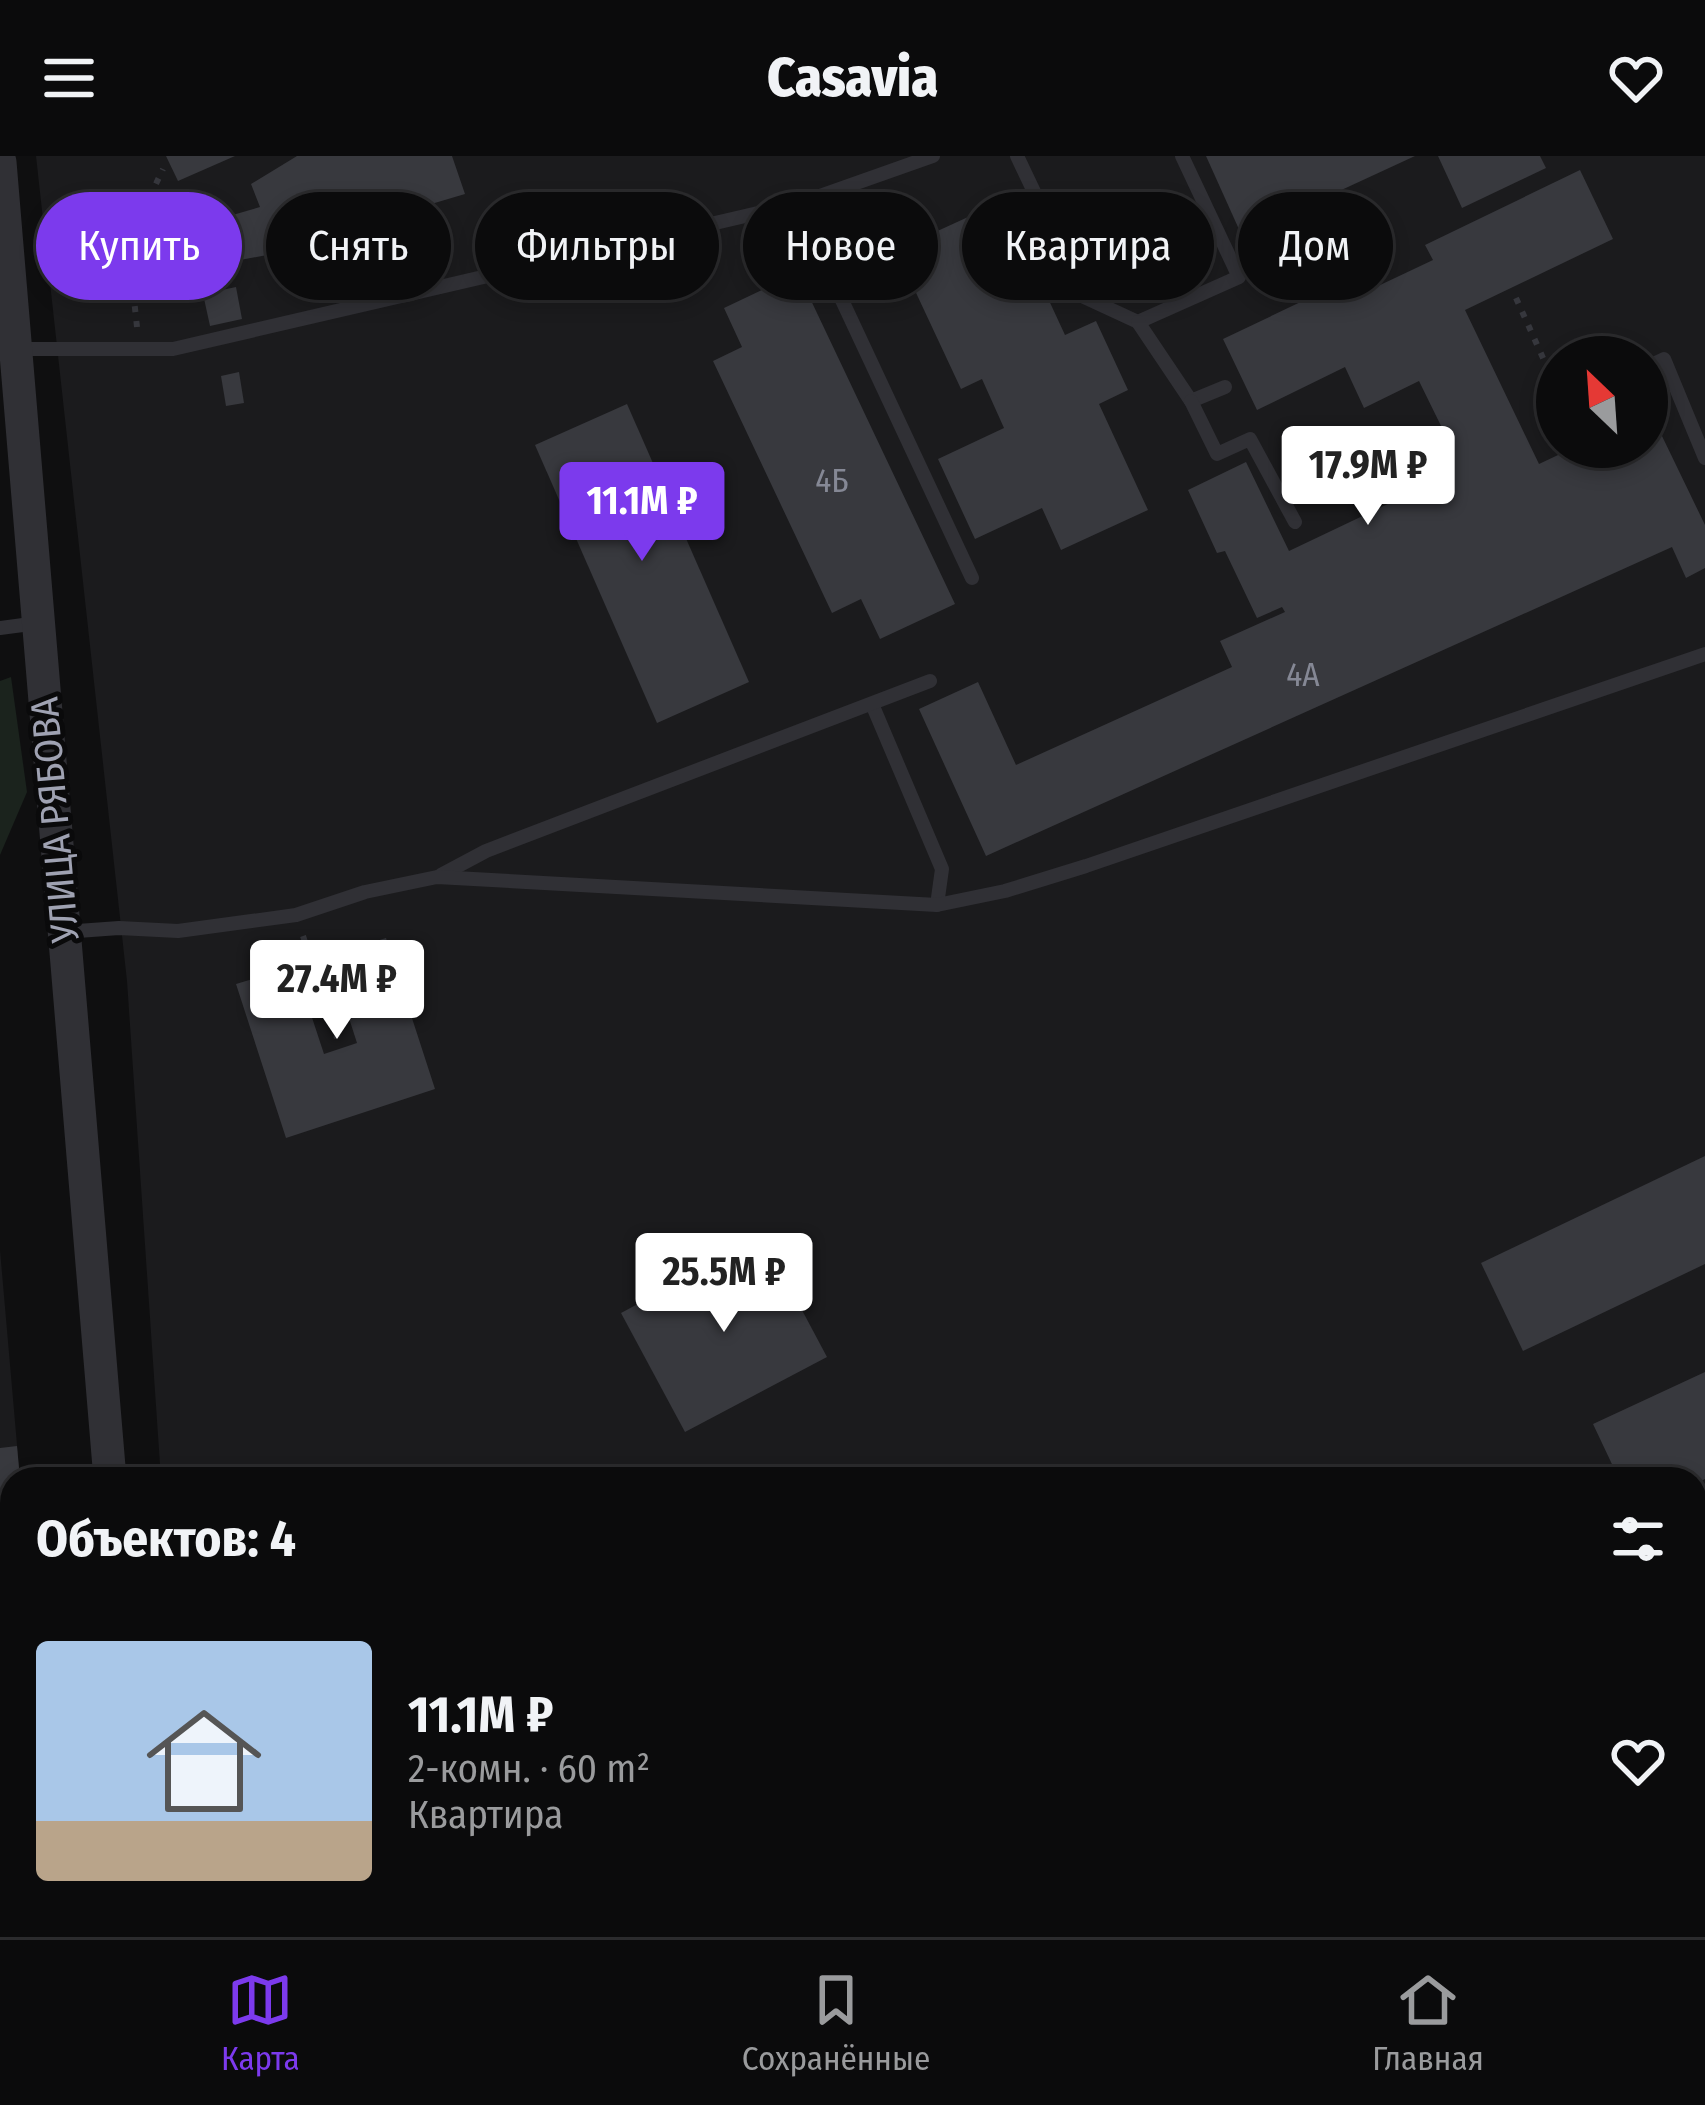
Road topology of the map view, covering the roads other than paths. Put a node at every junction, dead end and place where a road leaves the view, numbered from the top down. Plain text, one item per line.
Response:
1 (933, 156) edge
2 (1017, 156) edge
3 (1182, 156) edge
4 (0, 162) edge
5 (831, 192) edge
6 (743, 217) edge
7 (3, 229) edge
8 (842, 300) edge
9 (1138, 322) junction
10 (14, 349) junction
11 (1668, 369) edge
12 (1225, 387) dead end
13 (1191, 401) junction
14 (1705, 458) edge
15 (1295, 522) dead end
16 (972, 578) dead end
17 (38, 623) junction
18 (0, 628) edge
19 (1705, 654) edge
20 (930, 681) dead end
21 (872, 704) junction
22 (436, 877) junction
23 (937, 904) junction
24 (64, 932) junction
25 (109, 1467) edge

1 - 5 lane
2 - 9 lane
3 - 9 lane
4 - 7 street, УЛИЦА РЯБОВА
6 - 10 lane
7 - 10 street, УЛИЦА РЯБОВА
8 - 16 lane
9 - 13 lane
10 - 17 street, УЛИЦА РЯБОВА
11 - 14 lane
12 - 13 lane
13 - 15 lane
17 - 18 lane
17 - 24 street, УЛИЦА РЯБОВА
19 - 23 lane
20 - 21 lane
21 - 22 lane
21 - 23 lane
22 - 23 lane
22 - 24 lane
24 - 25 street, УЛИЦА РЯБОВА

